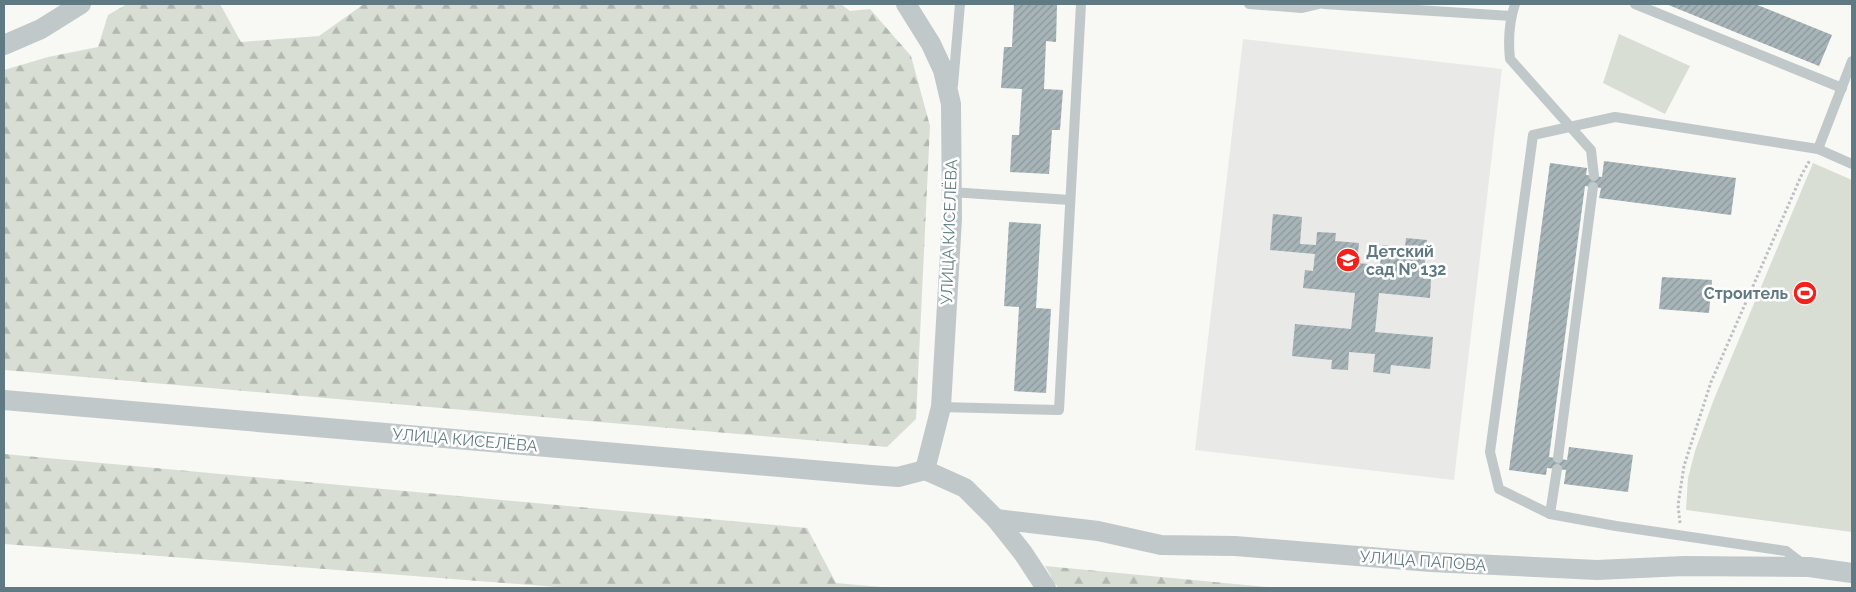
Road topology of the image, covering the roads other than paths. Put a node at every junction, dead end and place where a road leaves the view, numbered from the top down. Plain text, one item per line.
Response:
1 (81, 4) edge
2 (906, 4) edge
3 (960, 4) edge
4 (1081, 4) edge
5 (1249, 4) edge
6 (1319, 4) edge
7 (1324, 4) edge
8 (1515, 4) edge
9 (1635, 4) edge
10 (1511, 16) junction
11 (4, 45) edge
12 (1852, 61) edge
13 (1842, 88) junction
14 (951, 104) junction
15 (1570, 126) junction
16 (1818, 149) junction
17 (1852, 164) edge
18 (1594, 176) dead end
19 (1593, 187) dead end
20 (951, 192) junction
21 (1070, 200) junction
22 (4, 400) edge
23 (941, 407) junction
24 (926, 470) junction
25 (1550, 514) junction
26 (996, 518) junction
27 (1809, 567) junction
28 (1852, 573) edge
29 (1046, 588) edge

1 - 11 street
2 - 14 street, УЛИЦА КИСЕЛЁВА
3 - 14 lane
4 - 21 lane
5 - 6 lane
7 - 10 lane
8 - 10 lane
9 - 13 lane
10 - 15 lane
12 - 13 lane
13 - 16 lane
14 - 20 street, УЛИЦА КИСЕЛЁВА
15 - 16 lane
15 - 18 lane
15 - 25 lane
16 - 17 lane
19 - 25 lane
20 - 21 lane
20 - 23 street, УЛИЦА КИСЕЛЁВА
21 - 23 lane
22 - 24 street, УЛИЦА КИСЕЛЁВА
23 - 24 street, УЛИЦА КИСЕЛЁВА
24 - 26 street
25 - 27 lane
26 - 27 street, УЛИЦА ПАПОВА
26 - 29 street
27 - 28 street, УЛИЦА ПАПОВА

